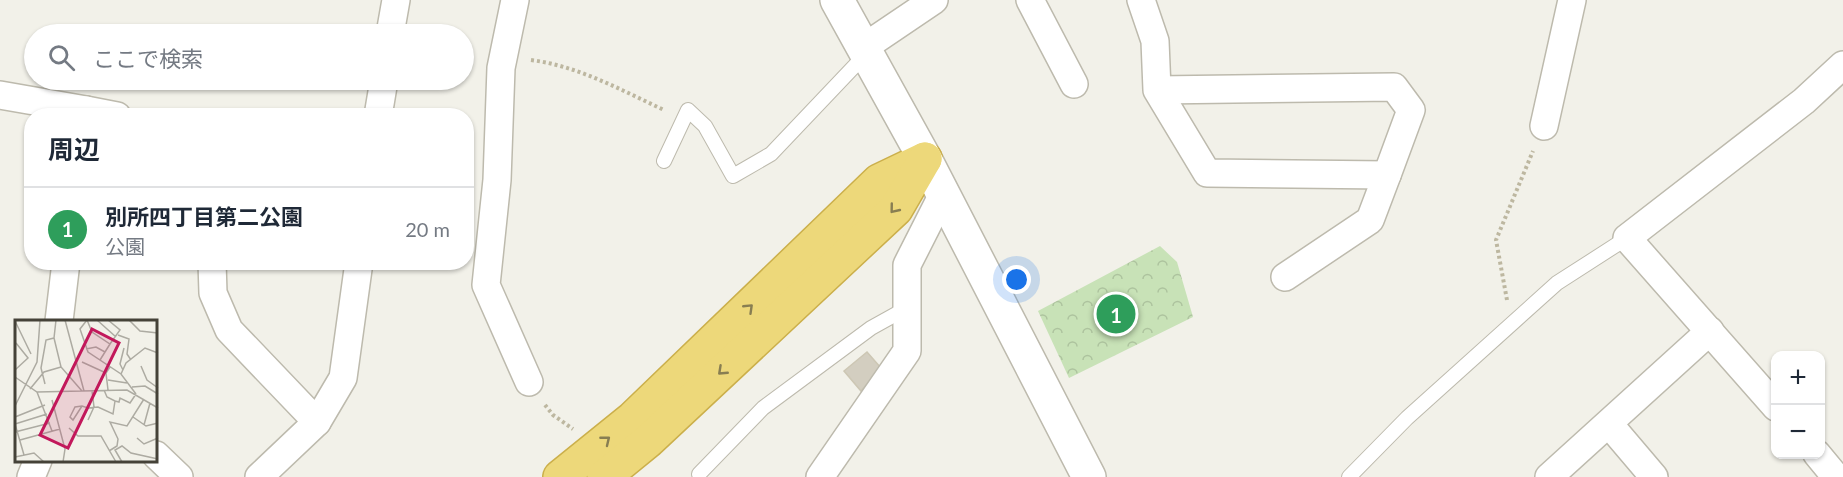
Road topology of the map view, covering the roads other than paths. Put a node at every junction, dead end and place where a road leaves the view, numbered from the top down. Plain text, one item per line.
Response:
1 (396, 0) edge
2 (515, 0) edge
3 (837, 0) edge
4 (934, 0) edge
5 (1030, 0) edge
6 (1141, 0) edge
7 (1572, 0) edge
8 (392, 24) edge
9 (864, 51) junction
10 (1843, 65) edge
11 (1074, 84) dead end
12 (382, 90) edge
13 (1156, 90) junction
14 (0, 96) edge
15 (61, 108) edge
16 (379, 108) edge
17 (1544, 126) road end
18 (925, 159) junction
19 (664, 161) dead end
20 (1387, 175) junction
21 (942, 194) junction
22 (1627, 237) junction
23 (65, 270) edge
24 (212, 270) edge
25 (358, 270) edge
26 (1285, 277) dead end
27 (907, 308) junction
28 (59, 320) edge
29 (1710, 331) junction
30 (529, 382) road end
31 (1774, 405) edge
32 (317, 422) junction
33 (1609, 424) junction
34 (158, 458) edge
35 (1821, 459) edge
36 (37, 462) edge
37 (699, 474) dead end
38 (31, 477) edge
39 (179, 477) edge
40 (259, 477) edge
41 (560, 477) edge
42 (604, 477) edge
43 (820, 477) edge
44 (1089, 477) edge
45 (1349, 477) edge
46 (1549, 477) edge
47 (1654, 477) edge
48 (1836, 477) edge

1 - 8 street
2 - 30 street
3 - 9 street
4 - 9 street
5 - 11 street
6 - 13 street
7 - 17 street
9 - 18 street
9 - 19 lane
10 - 22 street
12 - 16 street
13 - 20 street
13 - 20 street
14 - 15 street
18 - 21 street
41 -> 18 highway
18 -> 42 highway
20 - 26 street
21 - 27 street
21 - 44 street
22 - 29 street
22 - 45 lane
23 - 28 street
24 - 32 street
25 - 32 street
27 - 37 lane
27 - 43 street
29 - 31 street
29 - 33 street
32 - 40 street
33 - 46 street
33 - 47 street
34 - 39 street
35 - 48 street
36 - 38 street

